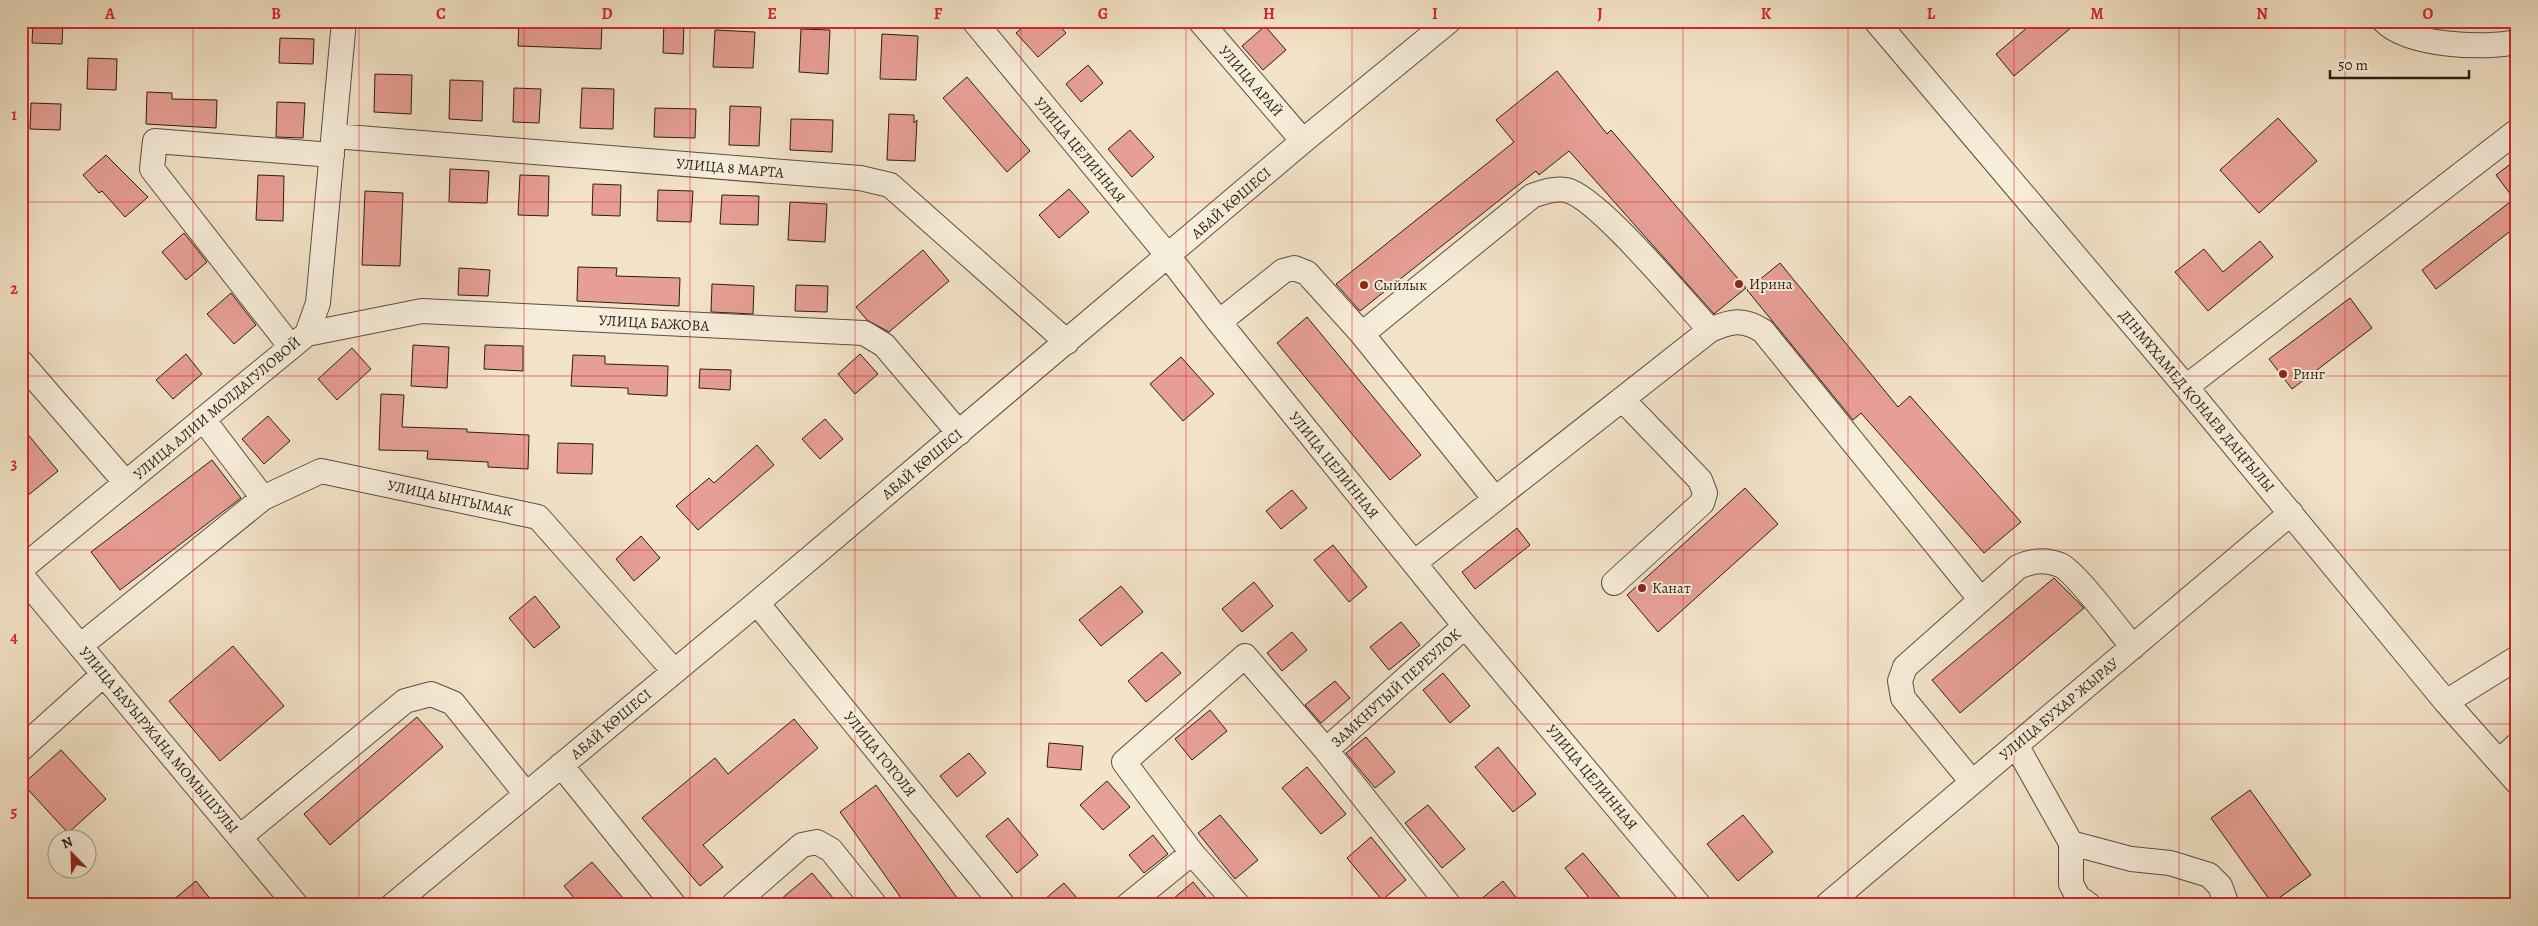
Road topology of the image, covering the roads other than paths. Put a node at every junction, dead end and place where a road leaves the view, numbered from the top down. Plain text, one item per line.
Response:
1 (344, 21) edge
2 (974, 21) edge
3 (1200, 21) edge
4 (1876, 21) edge
5 (2384, 21) edge
6 (1440, 24) edge
7 (2517, 42) edge
8 (2517, 131) edge
9 (1303, 141) junction
10 (333, 146) junction
11 (1169, 257) junction
12 (1219, 322) junction
13 (1710, 330) junction
14 (1362, 334) junction
15 (299, 341) junction
16 (1067, 342) junction
17 (21, 362) edge
18 (2186, 387) junction
19 (1622, 399) junction
20 (204, 419) junction
21 (959, 433) junction
22 (126, 483) junction
23 (263, 498) junction
24 (1495, 499) junction
25 (2291, 513) junction
26 (1414, 563) junction
27 (21, 569) edge
28 (21, 575) edge
29 (1614, 583) dead end
30 (1981, 600) junction
31 (757, 603) junction
32 (1465, 626) junction
33 (80, 646) junction
34 (2133, 647) junction
35 (2517, 658) edge
36 (674, 671) junction
37 (104, 674) junction
38 (2446, 702) junction
39 (2016, 745) junction
40 (21, 749) edge
41 (1326, 750) junction
42 (2508, 753) edge
43 (561, 765) junction
44 (1972, 782) junction
45 (2517, 782) edge
46 (526, 794) junction
47 (240, 837) junction
48 (2071, 843) junction
49 (1192, 853) junction
50 (1002, 904) edge
51 (296, 905) edge
52 (393, 905) edge
53 (674, 905) edge
54 (733, 905) edge
55 (875, 905) edge
56 (1128, 905) edge
57 (1238, 905) edge
58 (1448, 905) edge
59 (1699, 905) edge
60 (1827, 905) edge
61 (2089, 905) edge
62 (2227, 905) edge

1 - 10 street, УЛИЦА АЛИИ МОЛДАГУЛОВОЙ
2 - 11 street, УЛИЦА ЦЕЛИННАЯ
3 - 9 street, УЛИЦА АРАЙ
4 - 18 street, ДІНМҰХАМЕД ҚОНАЕВ ДАҢҒЫЛЫ
5 - 7 street
6 - 9 street, АБАЙ КӨШЕСІ
8 - 18 street
9 - 11 street, АБАЙ КӨШЕСІ
10 - 15 street, УЛИЦА АЛИИ МОЛДАГУЛОВОЙ
10 - 15 street, УЛИЦА 8 МАРТА
10 - 16 street, УЛИЦА 8 МАРТА
11 - 12 street, УЛИЦА ЦЕЛИННАЯ
11 - 16 street, АБАЙ КӨШЕСІ
12 - 14 street
12 - 26 street, УЛИЦА ЦЕЛИННАЯ
13 - 14 street
13 - 19 street
13 - 30 street
14 - 24 street
15 - 20 street, УЛИЦА АЛИИ МОЛДАГУЛОВОЙ
15 - 21 street, УЛИЦА БАЖОВА
16 - 21 street, АБАЙ КӨШЕСІ
17 - 22 street
18 - 25 street, ДІНМҰХАМЕД ҚОНАЕВ ДАҢҒЫЛЫ
19 - 24 street
19 - 29 street
20 - 22 street, УЛИЦА АЛИИ МОЛДАГУЛОВОЙ
20 - 23 street
21 - 31 street, АБАЙ КӨШЕСІ
22 - 27 street, УЛИЦА АЛИИ МОЛДАГУЛОВОЙ
23 - 33 street, УЛИЦА ЫНТЫМАК
23 - 36 street, УЛИЦА ЫНТЫМАК
24 - 26 street
25 - 34 street, УЛИЦА БУХАР ЖЫРАУ
25 - 38 street, ДІНМҰХАМЕД ҚОНАЕВ ДАҢҒЫЛЫ
26 - 32 street, УЛИЦА ЦЕЛИННАЯ
28 - 33 street, УЛИЦА БАУЫРЖАНА МОМЫШУЛЫ
30 - 34 street
30 - 44 street
31 - 36 street, АБАЙ КӨШЕСІ
31 - 50 street, УЛИЦА ГОГОЛЯ
32 - 41 street, ЗАМКНУТЫЙ ПЕРЕУЛОК
32 - 59 street, УЛИЦА ЦЕЛИННАЯ
33 - 37 street, УЛИЦА БАУЫРЖАНА МОМЫШУЛЫ
34 - 39 street, УЛИЦА БУХАР ЖЫРАУ
35 - 38 street
36 - 43 street, АБАЙ КӨШЕСІ
37 - 40 street
37 - 47 street, УЛИЦА БАУЫРЖАНА МОМЫШУЛЫ
38 - 42 street, ДІНМҰХАМЕД ҚОНАЕВ ДАҢҒЫЛЫ
39 - 44 street, УЛИЦА БУХАР ЖЫРАУ
39 - 48 street
41 - 49 street, ЗАМКНУТЫЙ ПЕРЕУЛОК
41 - 58 street, ЗАМКНУТЫЙ ПЕРЕУЛОК
42 - 45 street, ДІНМҰХАМЕД ҚОНАЕВ ДАҢҒЫЛЫ
43 - 46 street, АБАЙ КӨШЕСІ
43 - 53 street
44 - 60 street, УЛИЦА БУХАР ЖЫРАУ
46 - 47 street
46 - 52 street, АБАЙ КӨШЕСІ
47 - 51 street, УЛИЦА БАУЫРЖАНА МОМЫШУЛЫ
48 - 61 street
48 - 62 street
49 - 56 street
49 - 57 street, ЗАМКНУТЫЙ ПЕРЕУЛОК
54 - 55 street

